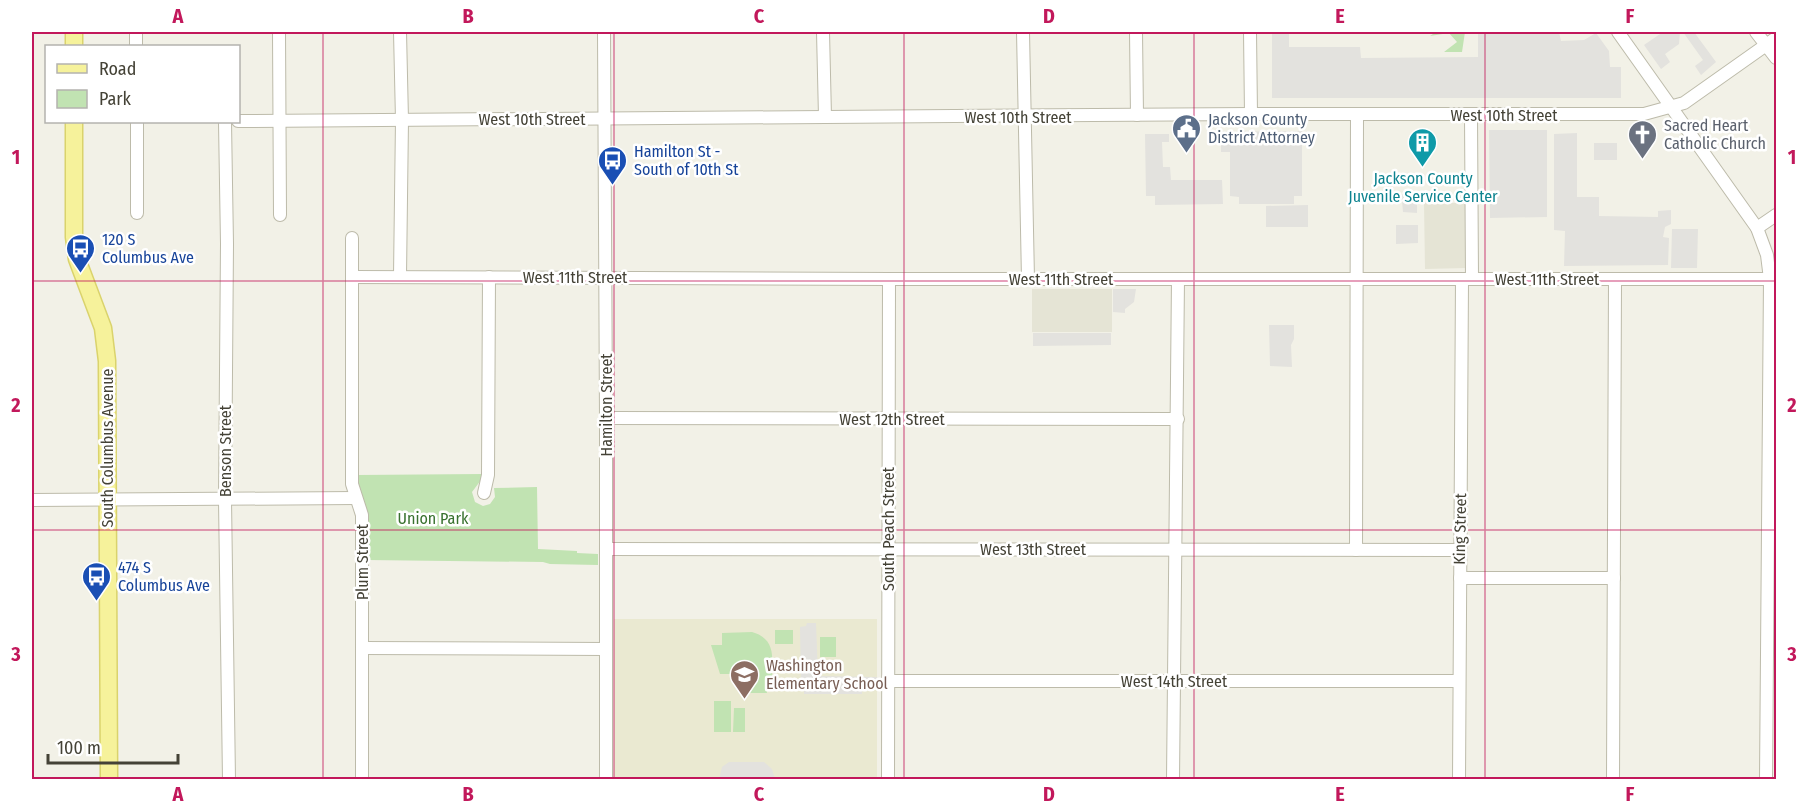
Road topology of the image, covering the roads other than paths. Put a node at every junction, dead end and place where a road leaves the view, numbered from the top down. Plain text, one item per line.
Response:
1 (279, 32) edge
2 (400, 32) edge
3 (604, 32) edge
4 (824, 32) edge
5 (1023, 32) edge
6 (1136, 32) edge
7 (1251, 32) edge
8 (1618, 32) edge
9 (1756, 32) edge
10 (1772, 42) edge
11 (1776, 58) edge
12 (1671, 108) junction
13 (1251, 114) junction
14 (1137, 115) junction
15 (1357, 115) junction
16 (1471, 115) junction
17 (825, 117) junction
18 (1025, 117) junction
19 (604, 119) junction
20 (279, 120) junction
21 (402, 120) junction
22 (240, 121) edge
23 (74, 123) edge
24 (137, 123) edge
25 (225, 123) edge
26 (137, 213) dead end
27 (280, 215) dead end
28 (1776, 215) edge
29 (1757, 228) junction
30 (352, 238) dead end
31 (1776, 249) edge
32 (400, 276) junction
33 (352, 277) junction
34 (489, 277) junction
35 (606, 277) junction
36 (889, 279) junction
37 (1028, 279) junction
38 (1178, 279) junction
39 (1356, 279) junction
40 (1467, 279) junction
41 (1773, 279) edge
42 (1615, 280) junction
43 (606, 418) junction
44 (888, 418) junction
45 (1178, 419) junction
46 (484, 493) dead end
47 (356, 498) junction
48 (32, 500) edge
49 (108, 500) junction
50 (225, 500) junction
51 (606, 549) junction
52 (888, 549) junction
53 (1176, 549) junction
54 (1356, 550) junction
55 (1460, 550) junction
56 (1460, 578) junction
57 (1614, 578) junction
58 (362, 648) junction
59 (606, 649) junction
60 (1174, 680) junction
61 (888, 681) junction
62 (1459, 681) junction
63 (109, 780) edge
64 (229, 780) edge
65 (362, 780) edge
66 (606, 780) edge
67 (888, 780) edge
68 (1173, 780) edge
69 (1459, 780) edge
70 (1613, 780) edge
71 (1766, 780) edge

1 - 20 street
2 - 21 street
3 - 19 street, Hamilton Street
4 - 17 street
5 - 18 street
6 - 14 street
7 - 13 street
8 - 12 street
9 - 10 street
10 - 11 street
10 - 12 street, West 10th Street
12 - 16 street, West 10th Street
12 - 29 street
13 - 14 street, West 10th Street
13 - 15 street, West 10th Street
14 - 18 street, West 10th Street
15 - 16 street, West 10th Street
15 - 39 street
16 - 40 street, King Street
17 - 18 street, West 10th Street
17 - 19 street, West 10th Street
18 - 37 street
19 - 21 street, West 10th Street
19 - 35 street, Hamilton Street
20 - 21 street, West 10th Street
20 - 22 street, West 10th Street
20 - 27 street
21 - 32 street
23 - 49 main road, South Columbus Avenue
24 - 26 street
25 - 50 street, Benson Street
28 - 29 street
29 - 31 street
29 - 41 street
30 - 33 street, Plum Street
32 - 33 street, West 11th Street
32 - 34 street, West 11th Street
33 - 47 street, Plum Street
34 - 35 street, West 11th Street
34 - 46 street
35 - 36 street, West 11th Street
35 - 43 street, Hamilton Street
36 - 37 street, West 11th Street
36 - 44 street, South Peach Street
37 - 38 street, West 11th Street
38 - 39 street, West 11th Street
38 - 45 street
39 - 40 street, West 11th Street
39 - 54 street
40 - 42 street, West 11th Street
40 - 55 street, King Street
41 - 42 street, West 11th Street
41 - 71 street
42 - 57 street
43 - 44 street, West 12th Street
43 - 51 street, Hamilton Street
44 - 45 street, West 12th Street
44 - 52 street, South Peach Street
45 - 53 street
47 - 50 street
47 - 58 street, Plum Street
48 - 49 street
49 - 50 street
49 - 63 main road, South Columbus Avenue
50 - 64 street, Benson Street
51 - 52 street, West 13th Street
51 - 59 street, Hamilton Street
52 - 53 street, West 13th Street
52 - 61 street, South Peach Street
53 - 54 street, West 13th Street
53 - 60 street
54 - 55 street, West 13th Street
55 - 56 street, King Street
56 - 57 street
56 - 62 street, King Street
57 - 70 street
58 - 59 street
58 - 65 street, Plum Street
59 - 66 street, Hamilton Street
60 - 61 street, West 14th Street
60 - 62 street, West 14th Street
60 - 68 street
61 - 67 street, South Peach Street
62 - 69 street, King Street

